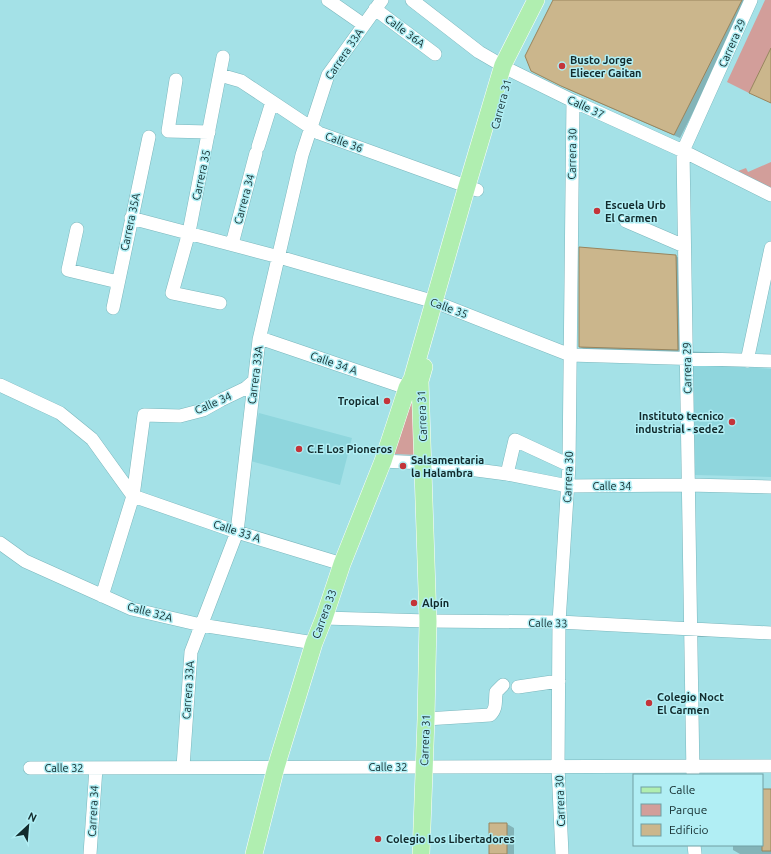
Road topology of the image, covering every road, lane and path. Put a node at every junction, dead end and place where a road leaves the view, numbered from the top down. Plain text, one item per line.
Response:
1 (328, 0) edge
2 (412, 0) edge
3 (536, 0) edge
4 (547, 0) edge
5 (751, 0) edge
6 (378, 4) edge
7 (364, 25) junction
8 (435, 54) dead end
9 (223, 57) dead end
10 (507, 68) junction
11 (220, 75) junction
12 (176, 80) dead end
13 (573, 101) junction
14 (272, 102) junction
15 (311, 128) junction
16 (209, 132) junction
17 (149, 137) dead end
18 (683, 151) junction
19 (472, 188) junction
20 (771, 195) edge
21 (131, 218) junction
22 (626, 221) dead end
23 (77, 229) dead end
24 (189, 232) junction
25 (232, 244) junction
26 (684, 246) junction
27 (771, 248) edge
28 (279, 257) junction
29 (118, 282) junction
30 (220, 303) dead end
31 (438, 303) junction
32 (113, 308) dead end
33 (260, 338) junction
34 (570, 355) junction
35 (686, 357) junction
36 (747, 361) junction
37 (771, 361) edge
38 (254, 381) junction
39 (410, 383) junction
40 (0, 385) edge
41 (383, 461) junction
42 (423, 463) junction
43 (569, 465) junction
44 (507, 474) junction
45 (688, 485) junction
46 (568, 486) junction
47 (771, 487) edge
48 (133, 496) junction
49 (237, 532) junction
50 (0, 543) edge
51 (342, 564) junction
52 (102, 596) junction
53 (324, 618) junction
54 (428, 621) junction
55 (559, 622) junction
56 (201, 625) junction
57 (691, 629) junction
58 (771, 633) edge
59 (314, 642) junction
60 (559, 681) junction
61 (503, 685) dead end
62 (518, 687) dead end
63 (426, 719) junction
64 (558, 766) junction
65 (771, 766) edge
66 (183, 767) junction
67 (276, 767) junction
68 (424, 767) junction
69 (30, 768) dead end
70 (96, 768) junction
71 (693, 771) edge
72 (90, 854) edge
73 (254, 854) edge
74 (420, 854) edge
75 (562, 854) edge

1 - 7 street
2 - 10 street, Calle 37
3 - 10 main road, Carrera 31
4 - 10 main road, Carrera 31
5 - 18 street, Carrera 29
6 - 7 street, Carrera 33A
6 - 8 street, Calle 36A
7 - 15 street, Carrera 33A
9 - 11 street, Carrera 35
10 - 13 street, Calle 37
10 - 19 main road, Carrera 31
11 - 14 street, Calle 36
11 - 16 street, Carrera 35
12 - 16 street
13 - 18 street, Calle 37
13 - 34 street, Carrera 30
14 - 15 street, Calle 36
14 - 25 street, Carrera 34
15 - 19 street, Calle 36
15 - 28 street, Carrera 33A
16 - 24 street, Carrera 35
17 - 21 street, Carrera 35A
18 - 20 street, Calle 37
18 - 26 street, Carrera 29
19 - 31 main road, Carrera 31
21 - 24 street, Calle 35
21 - 29 street, Carrera 35A
22 - 26 street
23 - 29 street
24 - 25 street, Calle 35
24 - 30 street, Carrera 35
25 - 28 street, Calle 35
26 - 35 street, Carrera 29
27 - 36 street
28 - 31 street, Calle 35
28 - 33 street, Carrera 33A
29 - 32 street, Carrera 35A
31 - 34 street, Calle 35
31 - 39 main road, Carrera 31
31 - 42 main road, Carrera 31
33 - 38 street, Carrera 33A
33 - 39 street, Calle 34 A
34 - 35 street, Calle 35
34 - 43 street, Carrera 30
35 - 36 street, Calle 35
35 - 45 street, Carrera 29
36 - 37 street, Calle 35
38 - 48 street, Calle 34
38 - 49 street, Carrera 33A
39 - 41 main road, Carrera 33
40 - 48 street
41 - 42 street, Calle 34
41 - 51 main road, Carrera 33
42 - 44 street, Calle 34
42 - 54 main road, Carrera 31
43 - 44 street
43 - 46 street, Carrera 30
44 - 46 street, Calle 34
45 - 46 street, Calle 34
45 - 47 street, Calle 34
45 - 57 street, Carrera 29
46 - 55 street, Carrera 30
48 - 49 street, Calle 33 A
48 - 52 street
49 - 51 street, Calle 33 A
49 - 56 street, Carrera 33A
50 - 52 street, Calle 32A
51 - 53 main road, Carrera 33
52 - 56 street, Calle 32A
53 - 54 street, Calle 33
53 - 59 main road, Carrera 33
54 - 55 street, Calle 33
54 - 63 main road, Carrera 31
55 - 57 street, Calle 33
55 - 60 street, Carrera 30
56 - 59 street, Calle 32A
56 - 66 street, Carrera 33A
57 - 58 street, Calle 33
57 - 71 street, Carrera 29
59 - 67 main road, Carrera 33
60 - 62 street
60 - 64 street, Carrera 30
61 - 63 street
63 - 68 main road, Carrera 31
64 - 68 street, Calle 32
64 - 71 street, Calle 32
64 - 75 street, Carrera 30
65 - 71 street, Calle 32
66 - 67 street, Calle 32
66 - 70 street, Calle 32
67 - 68 street, Calle 32
67 - 73 main road, Carrera 33
68 - 74 main road, Carrera 31
69 - 70 street, Calle 32
70 - 72 street, Carrera 34

